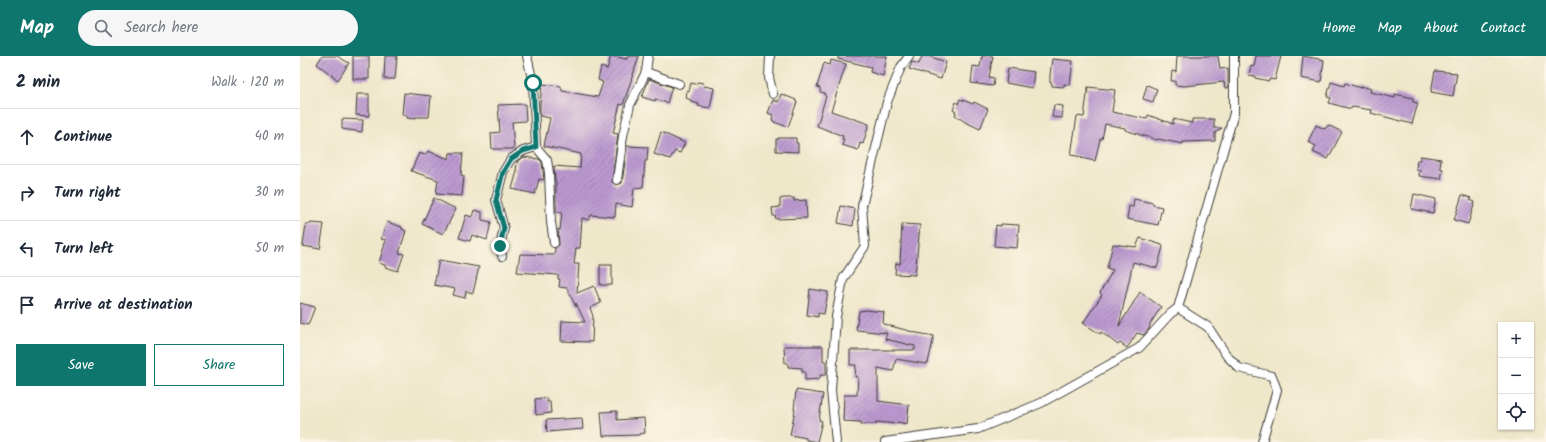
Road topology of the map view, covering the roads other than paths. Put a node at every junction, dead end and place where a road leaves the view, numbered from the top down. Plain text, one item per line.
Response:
1 (527, 56) edge
2 (648, 56) edge
3 (770, 56) edge
4 (910, 56) edge
5 (1234, 56) edge
6 (646, 72) junction
7 (679, 84) dead end
8 (773, 94) dead end
9 (536, 147) junction
10 (617, 180) dead end
11 (554, 243) dead end
12 (502, 256) dead end
13 (1178, 308) junction
14 (836, 442) edge
15 (885, 442) edge
16 (1262, 442) edge

1 - 9 street
2 - 6 street
3 - 8 street
4 - 14 street
5 - 13 street
6 - 7 street
6 - 10 street
9 - 11 street
9 - 12 street
13 - 15 street
13 - 16 street

